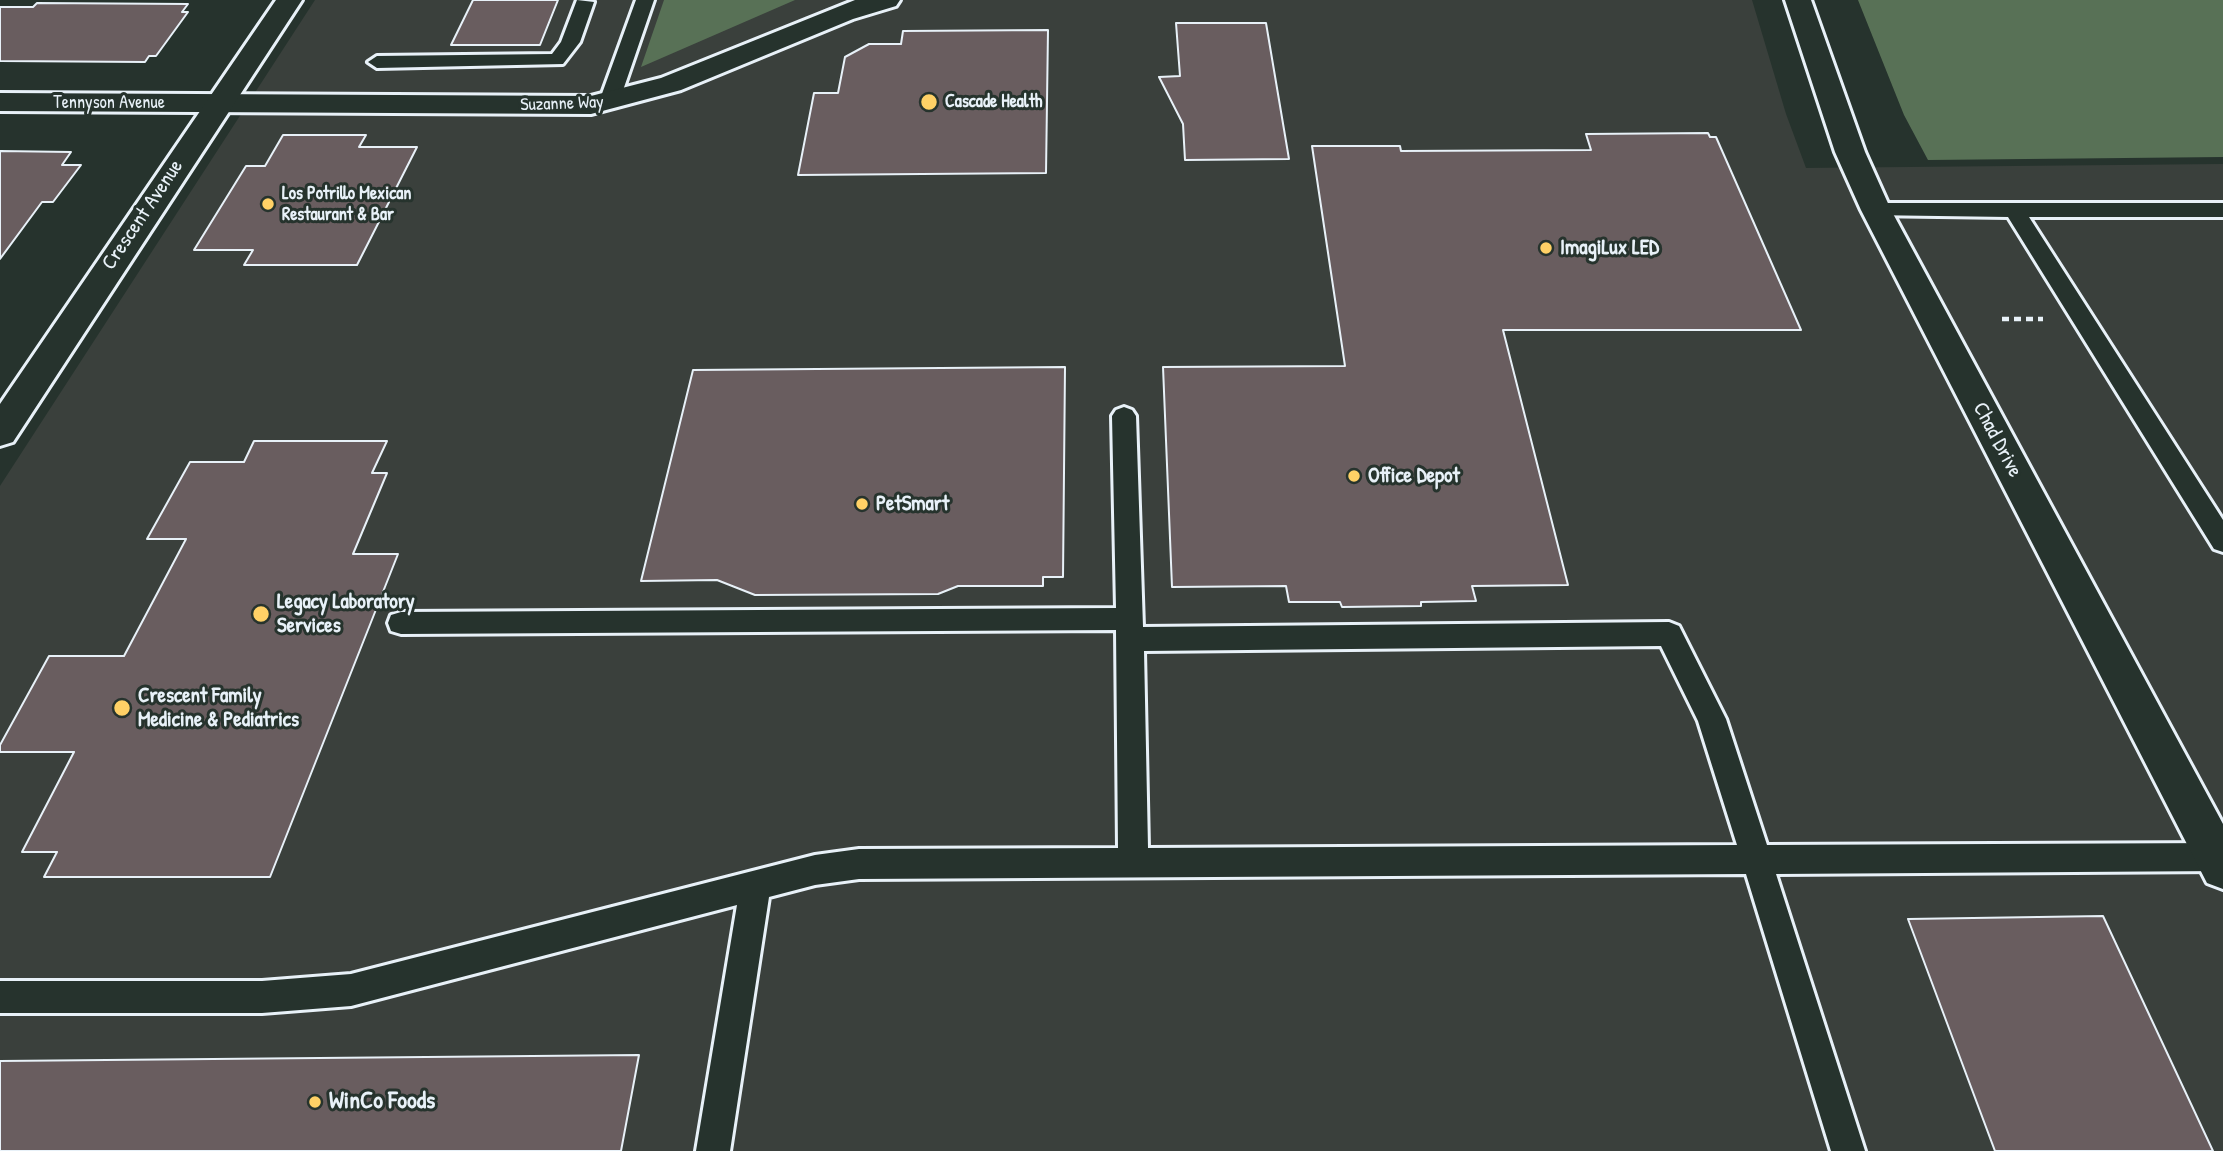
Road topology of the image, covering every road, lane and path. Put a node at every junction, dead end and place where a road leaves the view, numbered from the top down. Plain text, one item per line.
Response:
1 (289, 0) edge
2 (645, 0) edge
3 (887, 0) edge
4 (1798, 0) edge
5 (585, 2) dead end
6 (377, 62) dead end
7 (0, 102) edge
8 (609, 102) junction
9 (218, 103) junction
10 (1876, 210) junction
11 (2014, 210) junction
12 (2223, 210) edge
13 (2002, 319) dead end
14 (2021, 319) dead end
15 (1124, 416) dead end
16 (0, 432) edge
17 (2223, 542) edge
18 (401, 623) dead end
19 (1129, 629) junction
20 (1755, 858) junction
21 (2221, 861) edge
22 (1133, 862) junction
23 (755, 887) junction
24 (0, 997) edge
25 (713, 1151) edge
26 (1847, 1151) edge

1 - 9 street, Crescent Avenue
2 - 8 lane
3 - 8 street, Suzanne Way
4 - 10 street, Chad Drive
5 - 6 lane
7 - 9 street, Tennyson Avenue
8 - 9 street, Suzanne Way
9 - 16 street, Crescent Avenue
10 - 11 lane
10 - 21 street, Chad Drive
11 - 12 lane
11 - 17 lane
13 - 14 path
15 - 19 lane
18 - 19 lane
19 - 20 lane
19 - 22 lane
20 - 21 lane
20 - 22 lane
20 - 26 lane
22 - 23 lane
23 - 24 lane
23 - 25 lane

